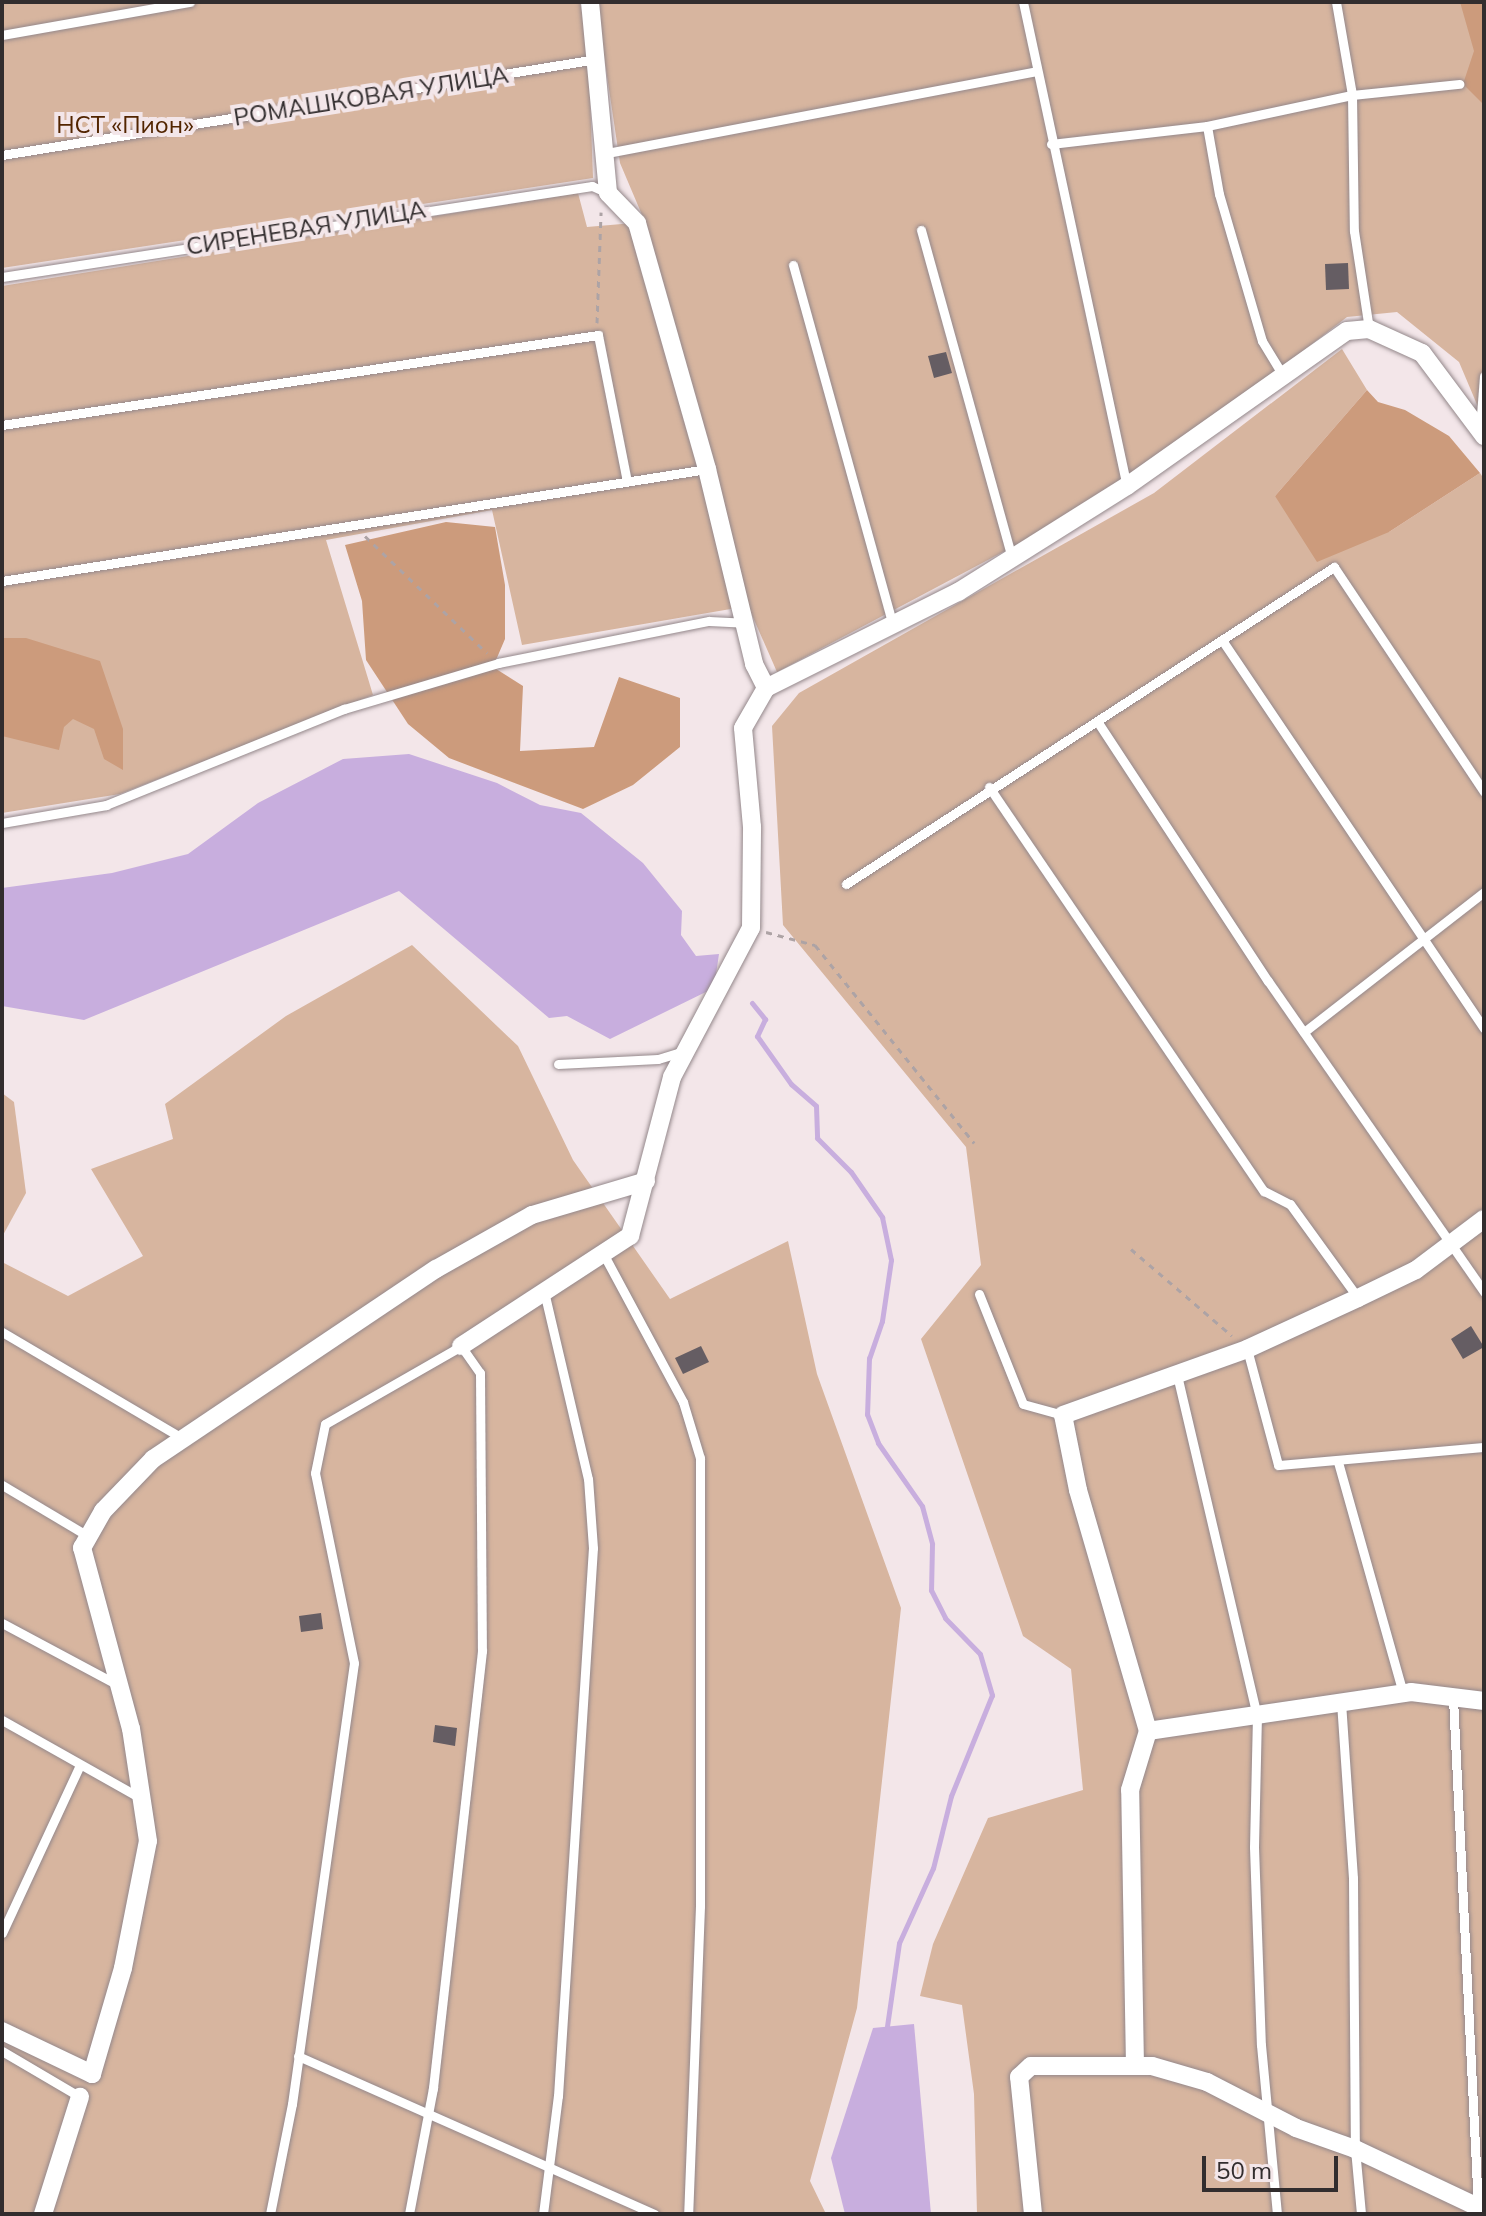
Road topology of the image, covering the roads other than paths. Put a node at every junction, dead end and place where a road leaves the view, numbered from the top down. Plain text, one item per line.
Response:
1 (190, 2) edge
2 (590, 2) edge
3 (1023, 2) edge
4 (1336, 2) edge
5 (2, 35) edge
6 (597, 59) junction
7 (1035, 71) junction
8 (1459, 84) dead end
9 (1352, 95) junction
10 (1207, 126) junction
11 (1051, 144) junction
12 (607, 153) junction
13 (2, 155) edge
14 (608, 193) junction
15 (921, 230) dead end
16 (793, 265) dead end
17 (2, 277) edge
18 (1369, 329) junction
19 (1484, 376) edge
20 (1284, 377) junction
21 (2, 425) edge
22 (1482, 433) edge
23 (707, 469) junction
24 (627, 481) junction
25 (1127, 486) junction
26 (1012, 558) junction
27 (2, 581) edge
28 (744, 623) junction
29 (893, 626) junction
30 (1224, 643) junction
31 (766, 688) junction
32 (1099, 724) junction
33 (989, 787) junction
34 (1484, 792) edge
35 (2, 823) edge
36 (846, 884) dead end
37 (1484, 892) edge
38 (1423, 936) junction
39 (1484, 1028) edge
40 (1304, 1032) junction
41 (687, 1050) junction
42 (558, 1064) dead end
43 (646, 1181) junction
44 (1484, 1219) edge
45 (1454, 1246) junction
46 (605, 1257) junction
47 (1484, 1292) edge
48 (979, 1294) dead end
49 (545, 1295) junction
50 (1358, 1298) junction
51 (2, 1332) edge
52 (461, 1346) junction
53 (1247, 1349) junction
54 (1176, 1371) junction
55 (1063, 1415) junction
56 (184, 1439) junction
57 (1484, 1447) edge
58 (1338, 1462) junction
59 (2, 1485) edge
60 (88, 1536) junction
61 (2, 1623) edge
62 (118, 1685) junction
63 (1403, 1693) junction
64 (1453, 1698) junction
65 (1341, 1699) junction
66 (1484, 1701) edge
67 (1257, 1715) junction
68 (2, 1720) edge
69 (1148, 1731) junction
70 (80, 1765) junction
71 (142, 1799) junction
72 (2, 1933) edge
73 (2, 2031) edge
74 (2, 2051) edge
75 (298, 2056) junction
76 (1135, 2066) junction
77 (80, 2097) joint
78 (1265, 2112) junction
79 (428, 2116) junction
80 (1355, 2149) junction
81 (549, 2165) junction
82 (1481, 2210) edge
83 (43, 2214) edge
84 (270, 2214) edge
85 (409, 2214) edge
86 (543, 2214) edge
87 (655, 2214) edge
88 (688, 2214) edge
89 (1033, 2214) edge
90 (1277, 2214) edge
91 (1361, 2214) edge

1 - 5 lane
2 - 6 street
3 - 7 lane
4 - 9 lane
6 - 12 street
6 - 13 lane, РОМАШКОВАЯ УЛИЦА
7 - 11 lane
7 - 12 lane
8 - 9 lane
9 - 10 lane
9 - 18 lane
10 - 11 lane
10 - 20 lane
11 - 25 lane
12 - 14 street
14 - 17 lane, СИРЕНЕВАЯ УЛИЦА
14 - 23 street
15 - 26 lane
16 - 29 lane
18 - 20 street
18 - 22 street
19 - 22 lane
20 - 25 street
21 - 24 lane
23 - 24 lane
23 - 28 street
24 - 27 lane
25 - 26 street
26 - 29 street
28 - 31 street
28 - 35 lane
29 - 31 street
30 - 32 lane
30 - 34 lane
30 - 38 lane
31 - 41 street
32 - 33 lane
32 - 40 lane
33 - 36 lane
33 - 50 lane
37 - 38 lane
38 - 39 lane
38 - 40 lane
40 - 45 lane
41 - 42 lane
41 - 43 street
43 - 46 street
43 - 56 street
44 - 45 street
45 - 47 lane
45 - 50 street
46 - 49 street
46 - 88 lane
48 - 55 lane
49 - 52 street
49 - 81 lane
50 - 53 street
51 - 56 lane
52 - 75 lane
52 - 79 lane
53 - 54 street
53 - 58 lane
54 - 55 street
54 - 67 lane
55 - 69 street
56 - 60 street
57 - 58 lane
58 - 63 lane
59 - 60 lane
60 - 62 street
61 - 62 lane
62 - 71 street
63 - 64 street
63 - 65 street
64 - 66 street
64 - 82 lane
65 - 67 street
65 - 80 lane
67 - 69 street
67 - 78 lane
68 - 70 lane
69 - 76 street
70 - 71 lane
70 - 72 lane
71 - 73 street
74 - 77 lane
75 - 79 lane
75 - 84 lane
76 - 78 street
76 - 89 street
77 - 83 street
78 - 80 street
78 - 90 lane
79 - 81 lane
79 - 85 lane
80 - 82 street
80 - 91 lane
81 - 86 lane
81 - 87 lane

